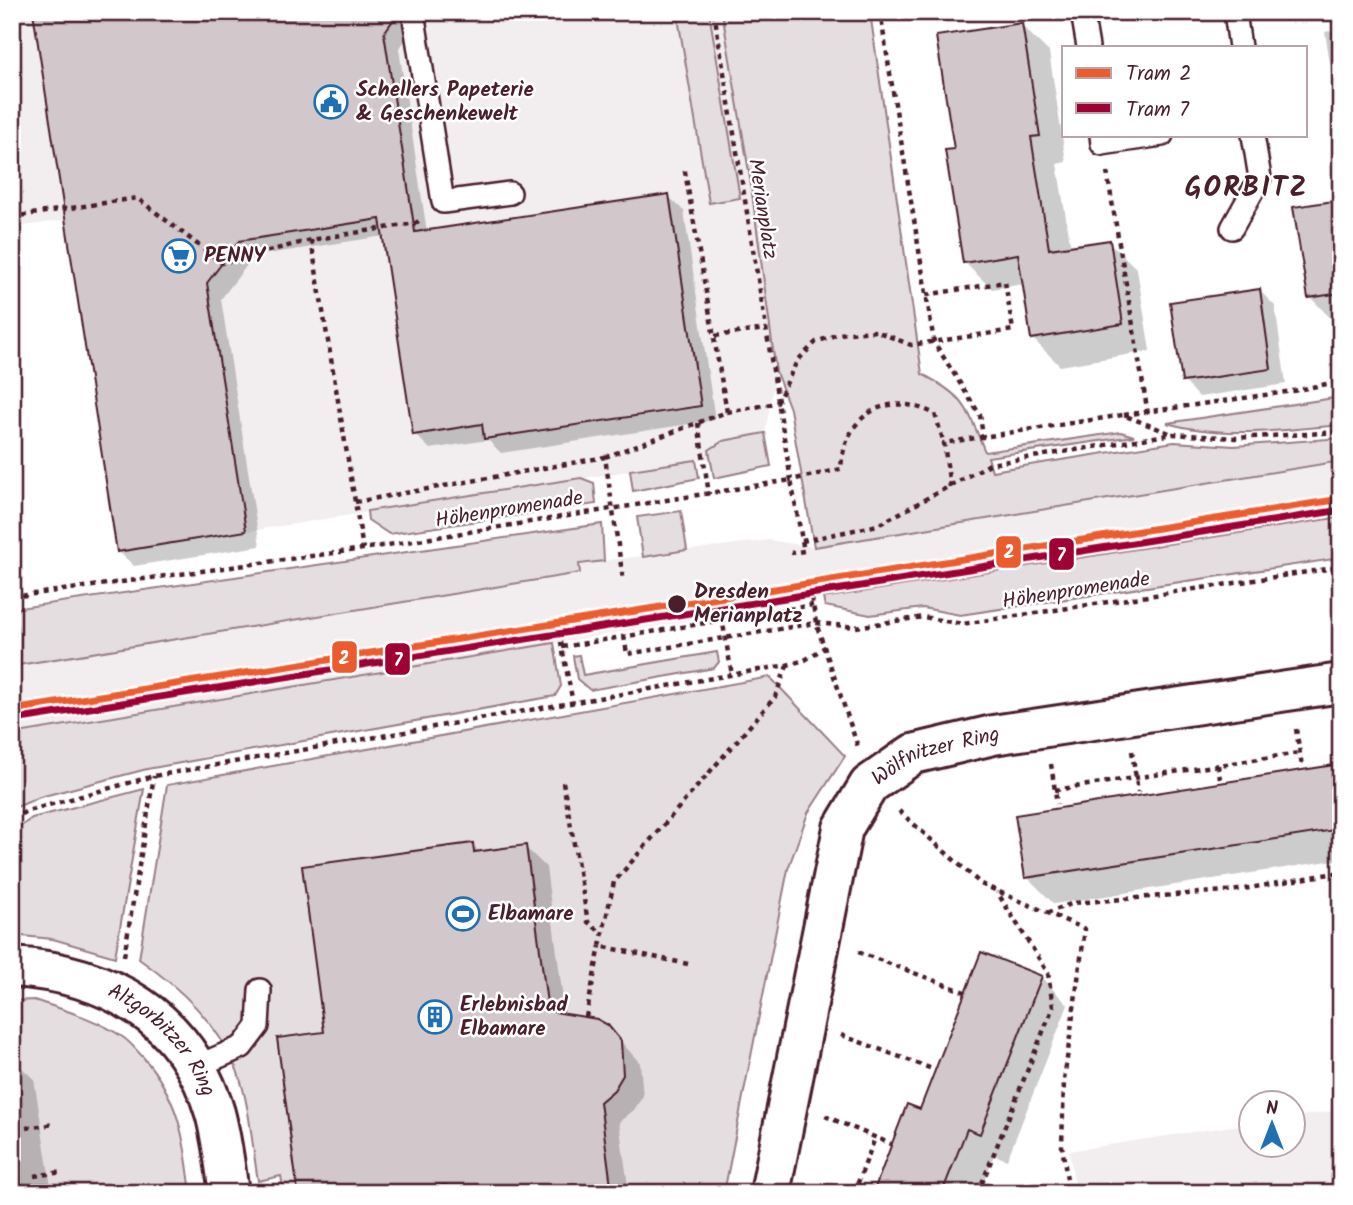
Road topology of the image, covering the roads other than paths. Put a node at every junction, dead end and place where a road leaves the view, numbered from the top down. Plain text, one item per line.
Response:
1 (413, 12) edge
2 (1082, 12) edge
3 (1235, 12) edge
4 (1088, 46) edge
5 (1240, 46) edge
6 (1147, 136) edge
7 (1253, 136) edge
8 (1102, 139) edge
9 (510, 193) dead end
10 (1231, 228) dead end
11 (1341, 683) edge
12 (12, 967) edge
13 (260, 990) dead end
14 (195, 1067) junction
15 (229, 1193) edge
16 (770, 1193) edge

1 - 9 lane
2 - 4 lane
3 - 5 lane
6 - 8 lane
7 - 10 lane
11 - 16 street, Wölfnitzer Ring
12 - 14 street, Altgorbitzer Ring
13 - 14 lane
14 - 15 street, Altgorbitzer Ring

